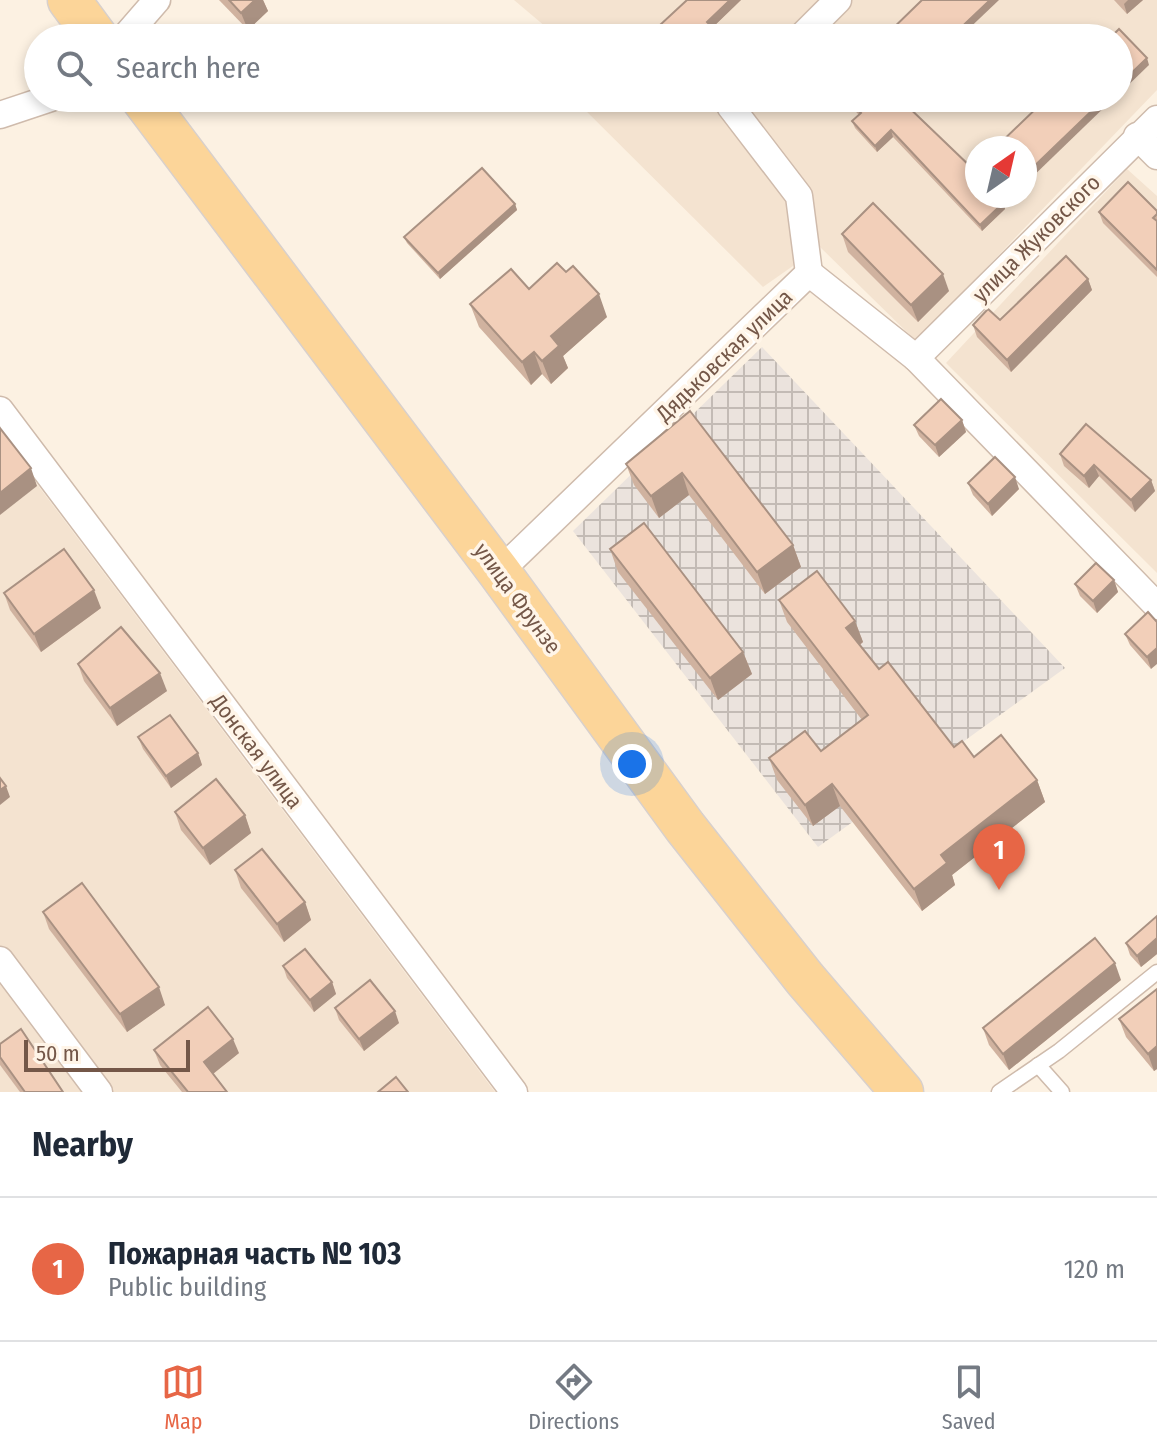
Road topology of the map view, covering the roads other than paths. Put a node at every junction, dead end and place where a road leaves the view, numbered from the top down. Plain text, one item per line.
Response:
1 (69, 0) edge
2 (157, 0) edge
3 (838, 0) edge
4 (87, 24) edge
5 (136, 24) edge
6 (814, 24) edge
7 (24, 107) edge
8 (153, 112) edge
9 (735, 112) edge
10 (0, 115) edge
11 (1147, 128) edge
12 (1157, 156) edge
13 (809, 273) junction
14 (916, 358) junction
15 (0, 411) edge
16 (499, 572) junction
17 (1157, 606) edge
18 (0, 960) edge
19 (1157, 972) edge
20 (1038, 1065) junction
21 (99, 1092) edge
22 (514, 1092) edge
23 (902, 1092) edge
24 (999, 1092) edge
25 (1062, 1092) edge

1 - 4 main road
2 - 5 street
3 - 6 street
7 - 10 street
8 - 16 main road, улица Фрунзе
9 - 13 street
11 - 12 street
11 - 14 street, улица Жуковского
13 - 14 street, Дядьковская улица
13 - 16 street, Дядьковская улица
14 - 17 street, Дядьковская улица
15 - 22 street, Донская улица
16 - 23 main road, улица Фрунзе
18 - 21 street
19 - 20 lane
20 - 24 lane
20 - 25 lane

